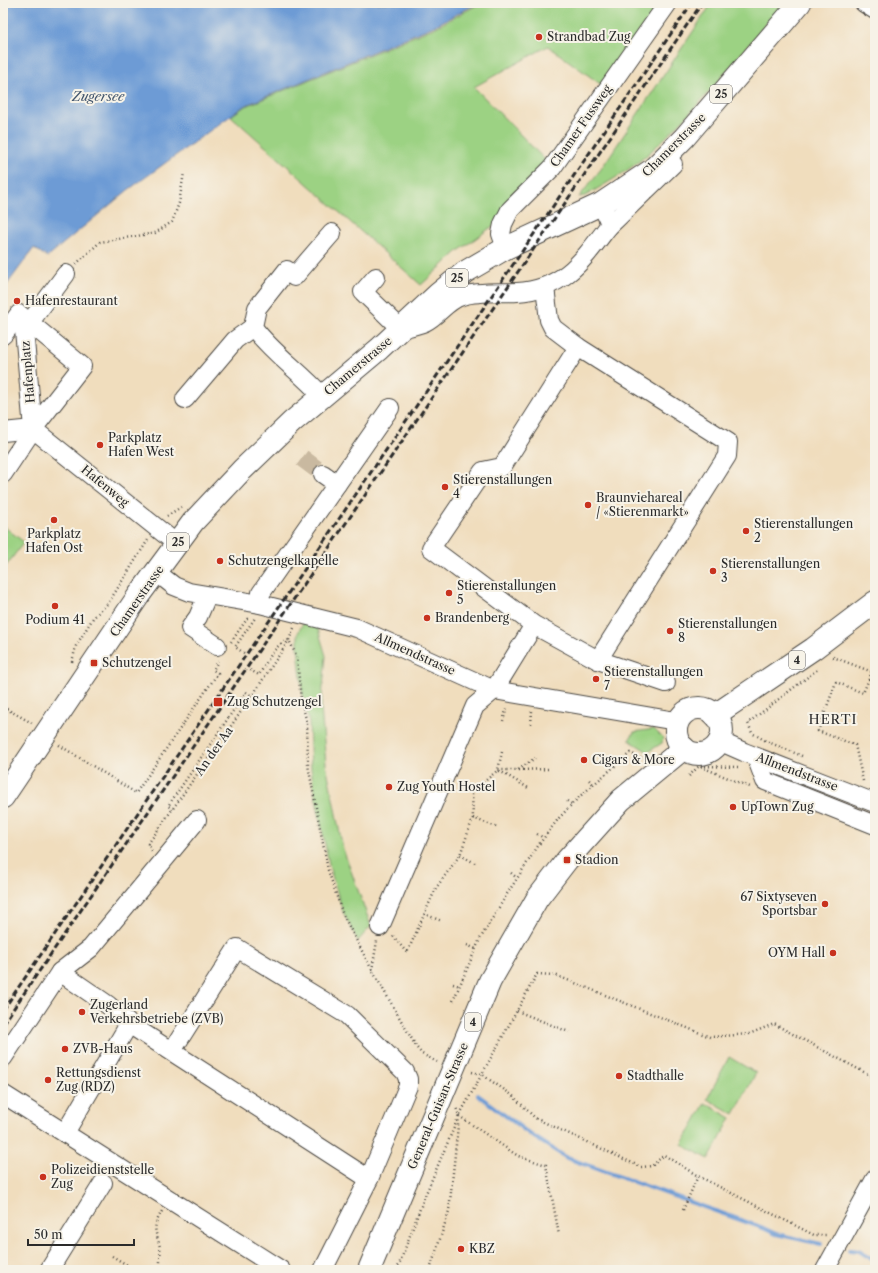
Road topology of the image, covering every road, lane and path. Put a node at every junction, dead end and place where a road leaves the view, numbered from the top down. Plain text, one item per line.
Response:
1 (668, 3) edge
2 (800, 3) edge
3 (812, 3) edge
4 (864, 3) edge
5 (875, 10) edge
6 (184, 173) dead end
7 (601, 204) junction
8 (608, 227) junction
9 (332, 233) dead end
10 (506, 248) junction
11 (66, 274) joint
12 (376, 277) dead end
13 (545, 287) junction
14 (30, 323) junction
15 (253, 327) junction
16 (402, 329) junction
17 (3, 335) edge
18 (578, 347) junction
19 (322, 396) junction
20 (185, 399) dead end
21 (390, 408) dead end
22 (34, 429) junction
23 (3, 432) edge
24 (3, 474) edge
25 (156, 528) junction
26 (177, 544) junction
27 (156, 572) junction
28 (207, 596) junction
29 (875, 602) edge
30 (260, 604) junction
31 (300, 614) junction
32 (534, 625) junction
33 (289, 640) junction
34 (223, 649) junction
35 (244, 652) dead end
36 (839, 653) dead end
37 (834, 657) junction
38 (598, 660) junction
39 (827, 662) dead end
40 (70, 665) dead end
41 (875, 665) edge
42 (821, 666) dead end
43 (250, 670) dead end
44 (873, 673) edge
45 (666, 683) dead end
46 (494, 690) junction
47 (252, 696) junction
48 (3, 707) edge
49 (715, 715) junction
50 (37, 717) dead end
51 (33, 723) junction
52 (678, 723) junction
53 (28, 730) dead end
54 (719, 741) junction
55 (59, 745) dead end
56 (684, 748) junction
57 (502, 752) dead end
58 (756, 756) junction
59 (535, 758) dead end
60 (807, 758) dead end
61 (644, 759) dead end
62 (699, 766) dead end
63 (738, 767) dead end
64 (550, 769) dead end
65 (498, 770) junction
66 (518, 770) junction
67 (445, 776) junction
68 (856, 778) dead end
69 (588, 780) dead end
70 (863, 781) junction
71 (869, 783) dead end
72 (593, 784) junction
73 (530, 789) dead end
74 (472, 792) junction
75 (3, 797) edge
76 (567, 801) dead end
77 (875, 803) edge
78 (572, 804) junction
79 (173, 809) junction
80 (473, 818) junction
81 (197, 820) dead end
82 (875, 825) edge
83 (499, 828) dead end
84 (537, 834) dead end
85 (544, 838) junction
86 (460, 855) junction
87 (475, 863) dead end
88 (159, 866) junction
89 (511, 873) dead end
90 (517, 878) junction
91 (424, 914) junction
92 (442, 921) dead end
93 (381, 925) junction
94 (467, 945) dead end
95 (476, 949) junction
96 (372, 970) junction
97 (60, 972) junction
98 (453, 984) dead end
99 (460, 986) junction
100 (453, 1001) dead end
101 (517, 1011) junction
102 (129, 1024) junction
103 (569, 1032) dead end
104 (172, 1051) junction
105 (3, 1058) edge
106 (440, 1063) dead end
107 (481, 1074) junction
108 (469, 1077) dead end
109 (875, 1078) edge
110 (3, 1094) edge
111 (459, 1116) junction
112 (65, 1133) junction
113 (518, 1156) junction
114 (518, 1160) dead end
115 (698, 1176) junction
116 (369, 1179) junction
117 (875, 1179) edge
118 (103, 1183) dead end
119 (683, 1210) dead end
120 (160, 1215) dead end
121 (559, 1235) dead end
122 (843, 1237) junction
123 (112, 1256) dead end
124 (49, 1270) edge
125 (131, 1270) edge
126 (159, 1270) edge
127 (281, 1270) edge
128 (323, 1270) edge
129 (369, 1270) edge
130 (397, 1270) edge
131 (430, 1270) edge
132 (825, 1270) edge

1 - 10 street, Chamer Fussweg
2 - 7 main road, Chamerstrasse / 25
3 - 8 street, Chamerstrasse
4 - 5 street
6 - 11 path
7 - 8 street
7 - 10 main road, Chamerstrasse / 25
8 - 13 street, Chamerstrasse
9 - 15 street
10 - 16 main road, Chamerstrasse / 25
11 - 14 street, Hafenplatz
12 - 16 street
13 - 16 street, Chamerstrasse
13 - 18 street
14 - 17 street
14 - 22 street, Hafenplatz
14 - 22 street
15 - 19 street
15 - 20 street
16 - 19 main road, Chamerstrasse / 25
18 - 32 street
18 - 38 street
19 - 26 main road, Chamerstrasse / 25
21 - 30 street
22 - 23 street
22 - 24 street
22 - 25 street, Hafenweg
25 - 26 street, Hafenweg
25 - 40 path
26 - 27 main road, Chamerstrasse / 25
27 - 28 street, Allmendstrasse
27 - 75 main road, Chamerstrasse / 25
28 - 30 street, Allmendstrasse
28 - 34 street
29 - 49 main road, 4
30 - 31 street, Allmendstrasse
31 - 33 path, An der Aa
31 - 46 street, Allmendstrasse
32 - 38 street
32 - 46 street
33 - 43 path
33 - 47 path, An der Aa
33 - 96 path
34 - 35 path
34 - 55 path
36 - 37 path
37 - 39 path
37 - 44 path
38 - 45 street
41 - 44 path
42 - 60 path
44 - 70 path
46 - 52 street, Allmendstrasse
46 - 67 street
47 - 79 path, An der Aa
47 - 79 path
48 - 51 path
49 - 52 main road
49 - 54 main road
50 - 51 path
51 - 53 path
52 - 56 main road
54 - 56 main road
54 - 58 street, Allmendstrasse
56 - 129 main road, General-Guisan-Strasse / 4
57 - 65 path
58 - 77 street, Allmendstrasse
58 - 82 street
59 - 66 path
61 - 72 path
62 - 63 path
64 - 66 path
65 - 66 path
65 - 73 path
65 - 74 path
67 - 74 path
67 - 93 street
68 - 70 path
69 - 72 path
70 - 71 path
72 - 78 path
74 - 80 path
76 - 78 path
78 - 85 path
79 - 88 path, An der Aa
80 - 83 path
80 - 86 path
81 - 88 street
84 - 85 path
85 - 90 path
86 - 87 path
86 - 91 path
88 - 97 street
89 - 90 path
90 - 95 path
91 - 92 path
91 - 93 path
93 - 96 path
94 - 95 path
95 - 99 path
96 - 106 path
97 - 102 street
97 - 105 street
98 - 99 path
99 - 100 path
101 - 103 path
101 - 107 path
101 - 109 path
102 - 104 street
102 - 112 street
104 - 116 street
104 - 116 street
107 - 108 path
107 - 111 path
107 - 115 path
110 - 112 street
111 - 113 path
111 - 130 path
111 - 131 path
112 - 127 street
113 - 114 path
113 - 121 path
115 - 119 path
115 - 122 path
116 - 128 street
117 - 122 street
118 - 124 street
120 - 126 path
122 - 132 street
123 - 125 path

